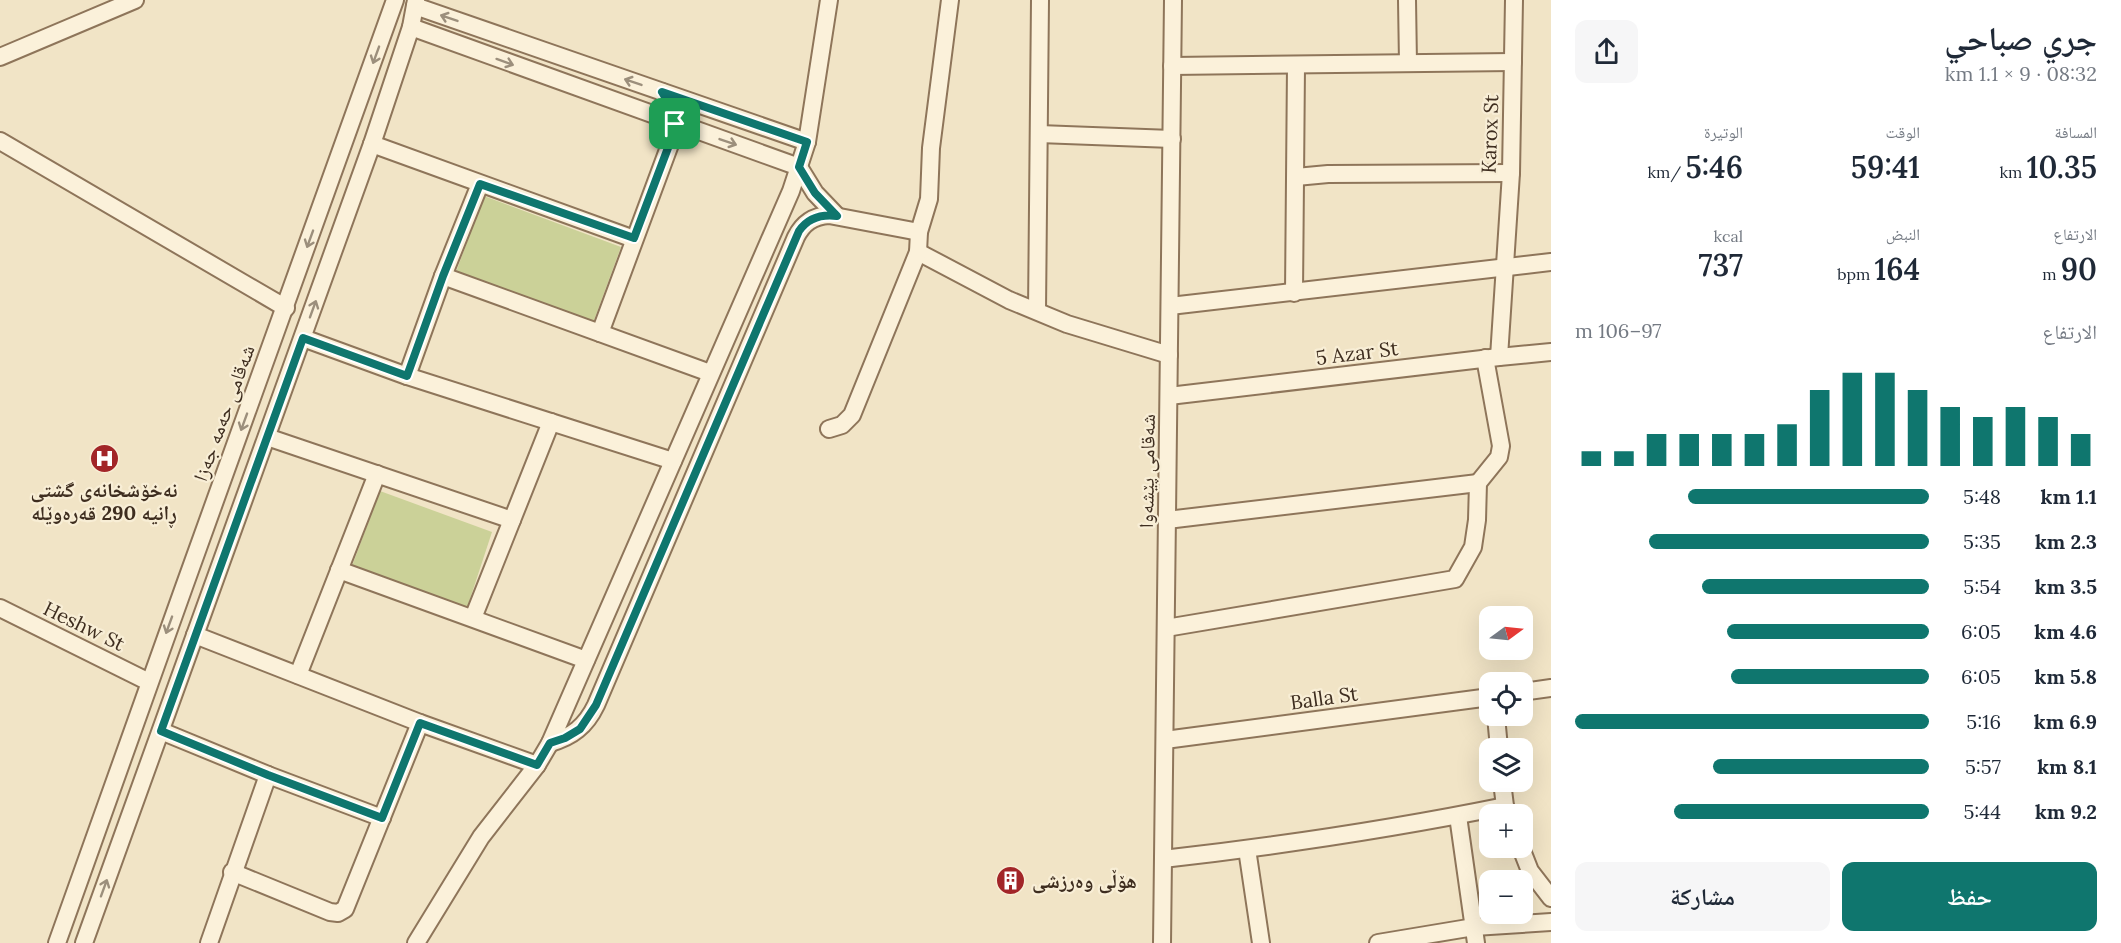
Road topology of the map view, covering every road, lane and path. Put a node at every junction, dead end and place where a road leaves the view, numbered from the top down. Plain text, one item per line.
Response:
1 (135, 0) edge
2 (395, 0) edge
3 (830, 0) edge
4 (950, 0) edge
5 (1040, 0) edge
6 (1173, 0) edge
7 (1407, 0) edge
8 (1514, 0) edge
9 (415, 3) edge
10 (411, 27) junction
11 (0, 57) edge
12 (1513, 62) junction
13 (1408, 63) junction
14 (1173, 66) junction
15 (1296, 66) junction
16 (662, 92) junction
17 (675, 124) junction
18 (1039, 135) junction
19 (1172, 139) junction
20 (0, 141) edge
21 (807, 142) junction
22 (372, 144) junction
23 (799, 167) junction
24 (1510, 173) junction
25 (1296, 177) junction
26 (480, 184) junction
27 (837, 216) junction
28 (919, 232) junction
29 (634, 238) junction
30 (918, 252) junction
31 (1551, 262) edge
32 (1504, 269) junction
33 (443, 276) junction
34 (1294, 293) junction
35 (1170, 306) junction
36 (286, 308) junction
37 (1037, 311) junction
38 (600, 333) junction
39 (303, 338) junction
40 (1551, 352) edge
41 (1169, 355) junction
42 (1492, 358) junction
43 (710, 373) junction
44 (407, 376) junction
45 (1169, 396) junction
46 (551, 422) junction
47 (829, 429) dead end
48 (267, 437) junction
49 (673, 461) junction
50 (377, 474) junction
51 (1478, 483) junction
52 (512, 520) junction
53 (1167, 520) junction
54 (197, 548) junction
55 (223, 558) junction
56 (339, 570) junction
57 (178, 601) junction
58 (0, 608) edge
59 (204, 611) junction
60 (473, 618) junction
61 (1166, 628) junction
62 (195, 635) junction
63 (586, 660) junction
64 (298, 675) junction
65 (149, 682) junction
66 (1551, 688) edge
67 (1533, 690) edge
68 (1479, 698) edge
69 (420, 723) junction
70 (161, 731) junction
71 (1165, 740) junction
72 (550, 743) junction
73 (537, 765) junction
74 (268, 775) junction
75 (1479, 813) edge
76 (1458, 816) junction
77 (382, 818) junction
78 (1247, 849) junction
79 (1525, 858) edge
80 (1163, 859) junction
81 (232, 872) junction
82 (1551, 898) edge
83 (1551, 922) edge
84 (1475, 935) edge
85 (57, 943) edge
86 (84, 943) edge
87 (208, 943) edge
88 (416, 943) edge
89 (1162, 943) edge
90 (1261, 943) edge
91 (1378, 943) edge

1 - 11 street
2 -> 36 street, شەقامی حەمە جەزا
3 - 21 street
4 - 28 street
5 - 18 street
6 - 14 street, شەقامی پێشەوا
7 - 13 street
8 - 12 street, Karox St
9 - 10 street
16 -> 9 street
10 -> 17 street
10 - 22 street
12 - 13 street
12 - 24 street, Karox St
13 - 15 street
14 - 15 street
14 - 19 street, شەقامی پێشەوا
15 - 25 street
16 - 17 street
16 - 21 street
17 -> 23 street
17 - 29 street
18 - 19 street
18 - 37 street
19 - 35 street, شەقامی پێشەوا
20 - 36 street
21 - 23 street
22 - 26 street
39 -> 22 street
23 - 27 street
23 - 43 street
24 - 25 street
24 - 32 street, Karox St
25 - 34 street
26 - 29 street
26 - 33 street
27 - 28 street
27 - 72 street
28 - 30 street
29 - 38 street
30 - 37 street
30 - 47 street
31 - 32 street
32 - 34 street
32 - 42 street, Karox St
33 - 38 street
33 - 44 street
34 - 35 street
35 - 41 street, شەقامی پێشەوا
36 -> 54 street, شەقامی حەمە جەزا
37 - 41 street
38 - 43 street
39 - 44 street
39 - 48 street
40 - 42 street, 5 Azar St
41 - 45 street, شەقامی پێشەوا
42 - 45 street, 5 Azar St
42 - 51 street, Karox St
43 - 49 street
44 - 46 street
45 - 53 street, شەقامی پێشەوا
46 - 49 street
46 - 52 street
48 - 50 street
48 - 55 street
49 - 63 street
50 - 52 street
50 - 56 street
51 - 53 street
51 - 61 street
52 - 60 street
53 - 61 street, شەقامی پێشەوا
54 - 55 street
54 - 57 street, شەقامی حەمە جەزا
55 - 59 street
56 - 60 street
56 - 64 street
57 - 59 street
57 -> 65 street, شەقامی حەمە جەزا
58 - 65 street, Heshw St
59 - 62 street
60 - 63 street
61 - 71 street, شەقامی پێشەوا
62 - 64 street
62 - 70 street
63 - 72 street
64 - 69 street
65 - 85 street, شەقامی حەمە جەزا
66 - 67 street
68 - 71 street, Balla St
69 - 73 street
69 - 77 street
70 - 74 street
86 -> 70 street
71 - 80 street, شەقامی پێشەوا
72 - 73 street
73 - 88 street
74 - 77 street
74 - 81 street
75 - 76 street
76 - 78 street
76 - 84 street
77 - 81 street
78 - 80 street
78 - 90 street
79 - 82 street
80 - 89 street, شەقامی پێشەوا
81 - 87 street
83 - 84 street
84 - 91 street

